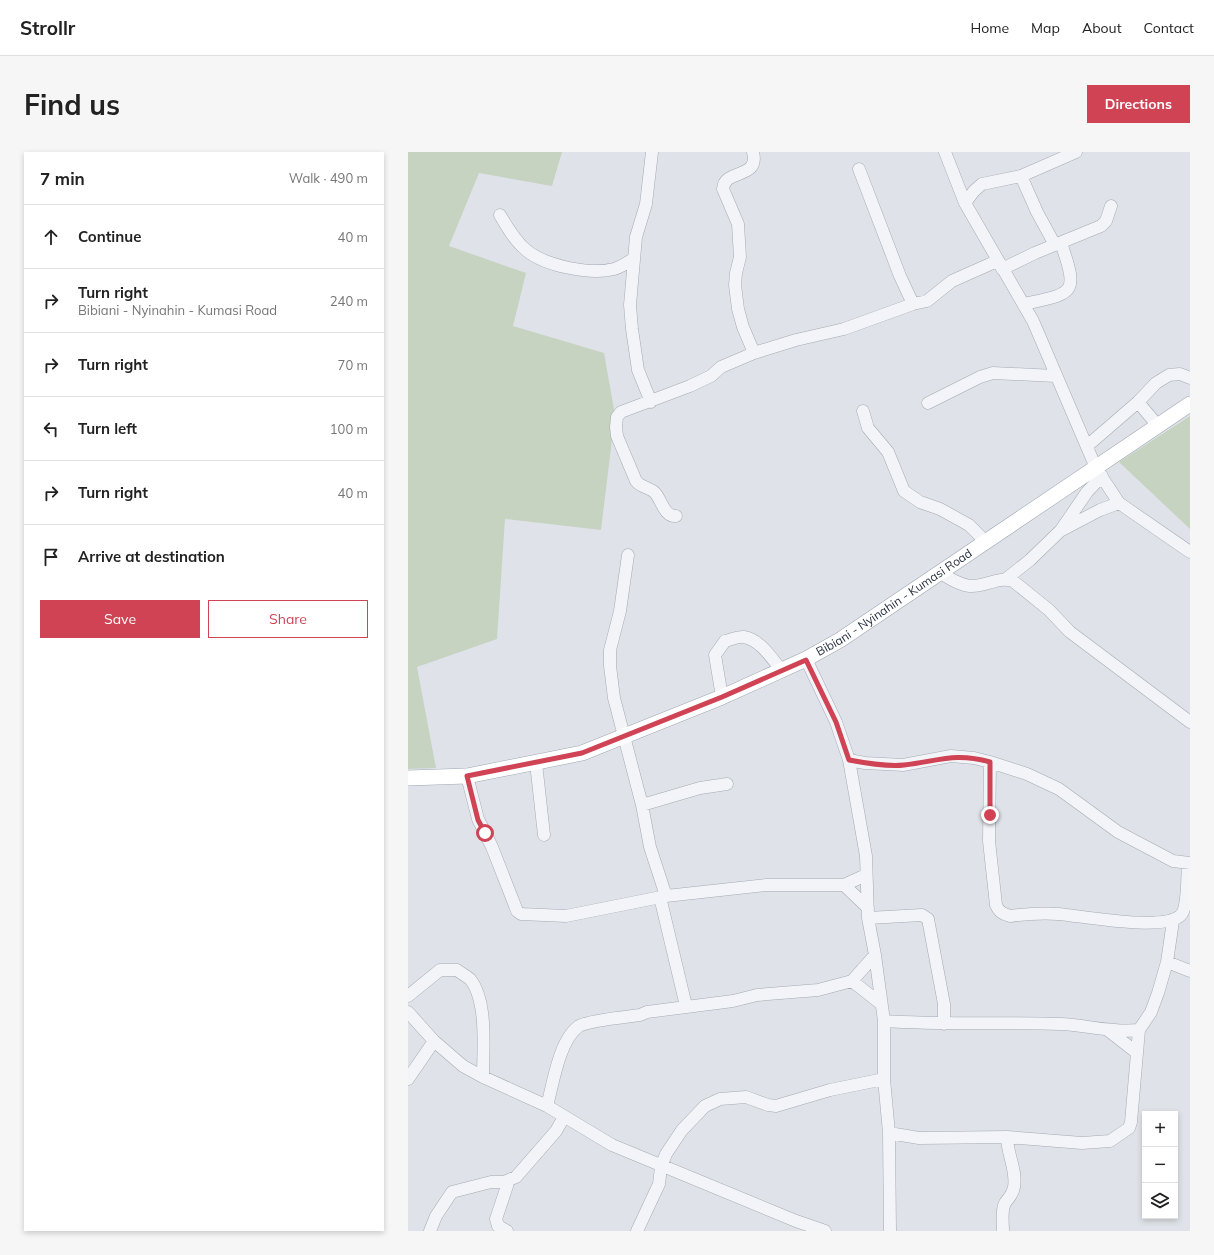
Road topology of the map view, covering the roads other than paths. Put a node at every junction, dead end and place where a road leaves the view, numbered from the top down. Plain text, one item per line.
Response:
1 (652, 152) edge
2 (753, 152) edge
3 (945, 152) edge
4 (1076, 152) edge
5 (859, 169) dead end
6 (1021, 176) junction
7 (965, 204) junction
8 (1111, 206) dead end
9 (500, 215) dead end
10 (1058, 244) junction
11 (633, 259) junction
12 (999, 266) junction
13 (913, 304) junction
14 (1024, 304) junction
15 (754, 353) junction
16 (1055, 376) junction
17 (1190, 378) edge
18 (651, 402) junction
19 (1138, 402) junction
20 (928, 403) dead end
21 (1190, 404) edge
22 (863, 411) dead end
23 (1158, 426) junction
24 (1087, 446) junction
25 (1099, 472) junction
26 (1119, 503) junction
27 (676, 516) dead end
28 (1060, 531) junction
29 (985, 542) junction
30 (1190, 552) edge
31 (628, 555) dead end
32 (939, 572) junction
33 (1006, 579) junction
34 (806, 660) junction
35 (782, 671) junction
36 (722, 697) junction
37 (1190, 722) edge
38 (623, 737) junction
39 (849, 760) junction
40 (990, 762) junction
41 (536, 763) junction
42 (467, 776) junction
43 (408, 778) edge
44 (727, 784) dead end
45 (642, 805) junction
46 (544, 835) dead end
47 (1189, 864) edge
48 (866, 875) junction
49 (844, 885) junction
50 (663, 896) junction
51 (868, 913) junction
52 (1173, 921) junction
53 (875, 955) junction
54 (1167, 962) junction
55 (1190, 971) edge
56 (852, 981) junction
57 (408, 996) edge
58 (880, 1002) junction
59 (686, 1006) junction
60 (408, 1012) edge
61 (884, 1021) junction
62 (944, 1024) junction
63 (1139, 1030) junction
64 (1108, 1031) junction
65 (434, 1041) junction
66 (1136, 1052) junction
67 (483, 1077) junction
68 (408, 1079) edge
69 (884, 1079) junction
70 (547, 1106) junction
71 (564, 1117) junction
72 (889, 1133) junction
73 (1007, 1137) junction
74 (661, 1166) junction
75 (509, 1180) junction
76 (795, 1226) edge
77 (430, 1231) edge
78 (507, 1231) edge
79 (637, 1231) edge
80 (825, 1231) edge
81 (890, 1231) edge
82 (1003, 1231) edge

1 - 11 street
2 - 15 street
3 - 7 street
4 - 6 street
5 - 13 street
6 - 7 street
6 - 10 street
7 - 12 street
8 - 10 street
9 - 11 street
10 - 12 street
10 - 14 street
11 - 18 street
12 - 13 street
12 - 14 street
13 - 15 street
14 - 16 street
15 - 18 street
16 - 20 street
16 - 24 street
17 - 19 street
18 - 27 street
19 - 23 street
19 - 24 street
21 - 23 main road, Bibiani - Nyinahin - Kumasi Road
22 - 29 street
23 - 25 main road, Bibiani - Nyinahin - Kumasi Road
24 - 25 street
25 - 26 street
25 - 28 street
25 - 29 main road, Bibiani - Nyinahin - Kumasi Road
26 - 28 street
26 - 30 street
28 - 33 street
29 - 32 main road, Bibiani - Nyinahin - Kumasi Road
31 - 38 street
32 - 33 street
32 - 34 main road, Bibiani - Nyinahin - Kumasi Road
33 - 37 street
34 - 35 main road, Bibiani - Nyinahin - Kumasi Road
34 - 39 street
35 - 36 main road, Bibiani - Nyinahin - Kumasi Road
35 - 36 street
36 - 38 main road, Bibiani - Nyinahin - Kumasi Road
38 - 41 main road, Bibiani - Nyinahin - Kumasi Road
38 - 45 street
39 - 40 street
39 - 48 street
40 - 47 street
40 - 52 street
41 - 42 main road, Bibiani - Nyinahin - Kumasi Road
41 - 46 street
42 - 43 main road, Bibiani - Nyinahin - Kumasi Road
42 - 50 street
44 - 45 street
45 - 50 street
47 - 52 street
48 - 49 street
48 - 51 street
49 - 50 street
49 - 51 street
50 - 59 street
51 - 53 street
51 - 62 street
52 - 54 street
53 - 56 street
53 - 58 street
54 - 55 street
54 - 63 street
56 - 58 street
56 - 59 street
57 - 67 street
58 - 61 street
59 - 70 street
60 - 65 street
61 - 62 street
61 - 69 street
62 - 64 street
63 - 64 street
63 - 66 street
64 - 66 street
65 - 67 street
65 - 68 street
66 - 73 street
67 - 70 street
69 - 72 street
69 - 74 street
70 - 71 street
71 - 74 street
71 - 75 street
72 - 73 street
72 - 81 street
73 - 82 street
74 - 76 street
74 - 79 street
75 - 77 street
75 - 78 street
76 - 80 street

